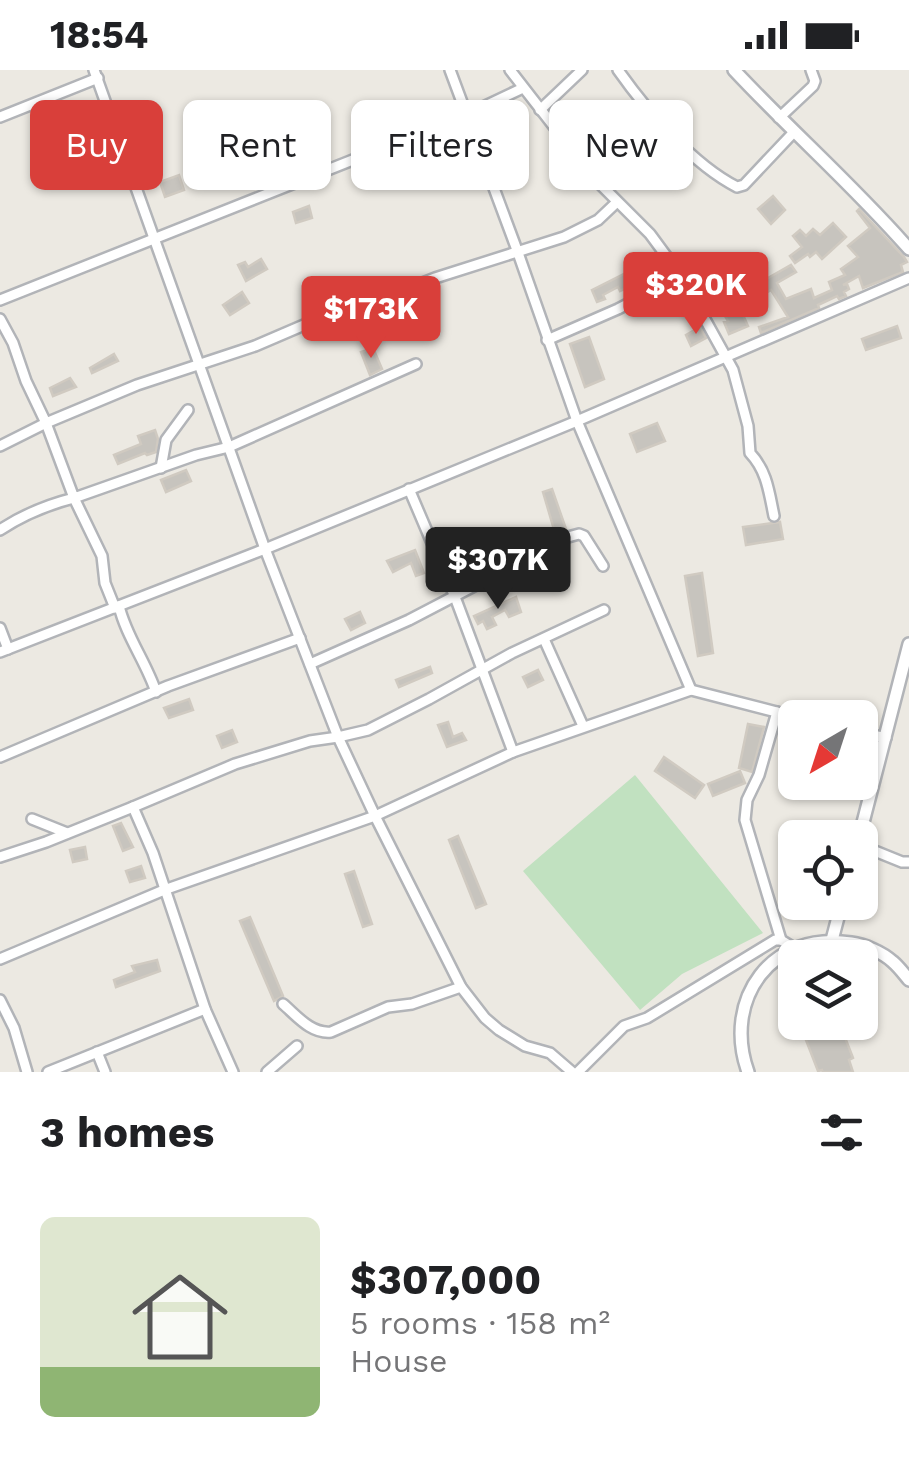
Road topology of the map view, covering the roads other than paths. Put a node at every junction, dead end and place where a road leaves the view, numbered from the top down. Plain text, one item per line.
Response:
1 (450, 70) edge
2 (510, 70) edge
3 (582, 70) edge
4 (618, 70) edge
5 (734, 70) edge
6 (811, 70) edge
7 (96, 74) edge
8 (523, 88) junction
9 (461, 100) edge
10 (498, 100) edge
11 (540, 110) junction
12 (0, 116) edge
13 (779, 118) junction
14 (794, 132) junction
15 (351, 161) edge
16 (494, 190) edge
17 (617, 202) junction
18 (155, 239) junction
19 (909, 249) edge
20 (517, 250) junction
21 (681, 276) junction
22 (909, 278) edge
23 (0, 300) edge
24 (0, 319) edge
25 (547, 340) junction
26 (724, 356) junction
27 (199, 364) junction
28 (416, 364) dead end
29 (188, 410) dead end
30 (576, 420) junction
31 (46, 423) junction
32 (0, 446) edge
33 (228, 447) junction
34 (161, 468) junction
35 (409, 489) junction
36 (74, 498) junction
37 (774, 516) dead end
38 (0, 530) edge
39 (265, 550) junction
40 (603, 566) dead end
41 (454, 597) junction
42 (112, 609) junction
43 (604, 610) dead end
44 (122, 620) junction
45 (0, 628) edge
46 (300, 638) junction
47 (544, 639) junction
48 (909, 644) edge
49 (4, 651) edge
50 (310, 664) junction
51 (480, 669) junction
52 (691, 690) junction
53 (156, 692) junction
54 (777, 712) joint
55 (583, 726) junction
56 (878, 736) edge
57 (338, 737) junction
58 (886, 738) junction
59 (513, 752) junction
60 (0, 757) edge
61 (133, 808) junction
62 (375, 816) junction
63 (32, 819) dead end
64 (865, 820) edge
65 (67, 833) junction
66 (878, 850) edge
67 (0, 857) edge
68 (909, 862) edge
69 (164, 890) junction
70 (837, 920) edge
71 (778, 940) edge
72 (780, 940) edge
73 (832, 940) edge
74 (878, 953) edge
75 (0, 959) edge
76 (778, 959) edge
77 (909, 980) edge
78 (460, 987) junction
79 (0, 1000) edge
80 (282, 1004) dead end
81 (205, 1009) junction
82 (297, 1046) dead end
83 (97, 1052) junction
84 (28, 1072) edge
85 (48, 1072) edge
86 (106, 1072) edge
87 (233, 1072) edge
88 (267, 1072) edge
89 (575, 1072) edge
90 (748, 1072) edge

1 - 9 street
2 - 8 street
3 - 11 street
4 - 14 street
5 - 13 street
6 - 13 street
7 - 12 street
7 - 18 street
8 - 10 street
8 - 11 street
11 - 17 street
13 - 14 street
14 - 19 street
15 - 18 street
16 - 20 street
17 - 20 street
17 - 21 street
18 - 23 street
18 - 27 street
20 - 25 street
20 - 27 street
21 - 25 street
21 - 26 street
22 - 26 street
24 - 31 street
25 - 30 street
26 - 30 street
26 - 37 street
27 - 31 street
27 - 33 street
28 - 33 street
29 - 34 street
30 - 35 street
30 - 52 street
31 - 32 street
31 - 36 street
33 - 34 street
33 - 39 street
34 - 36 street
35 - 39 street
35 - 41 street
36 - 38 street
36 - 42 street
39 - 42 street
39 - 46 street
40 - 41 street
41 - 50 street
41 - 51 street
42 - 44 street
42 - 44 street
42 - 49 street
43 - 47 street
44 - 53 street
45 - 49 street
46 - 50 street
46 - 53 street
47 - 51 street
47 - 55 street
48 - 58 street
50 - 57 street
51 - 57 street
51 - 59 street
52 - 54 street
52 - 55 street
53 - 60 street
54 - 72 street
55 - 59 street
56 - 58 street
57 - 61 street
57 - 62 street
58 - 64 street
59 - 62 street
61 - 65 street
61 - 69 street
62 - 69 street
62 - 78 street
63 - 65 street
65 - 67 street
66 - 68 street
69 - 75 street
69 - 81 street
70 - 73 street
71 - 89 street
74 - 77 street
76 - 90 street
78 - 80 street
78 - 89 street
79 - 84 street
81 - 83 street
81 - 87 street
82 - 88 street
83 - 85 street
83 - 86 street

